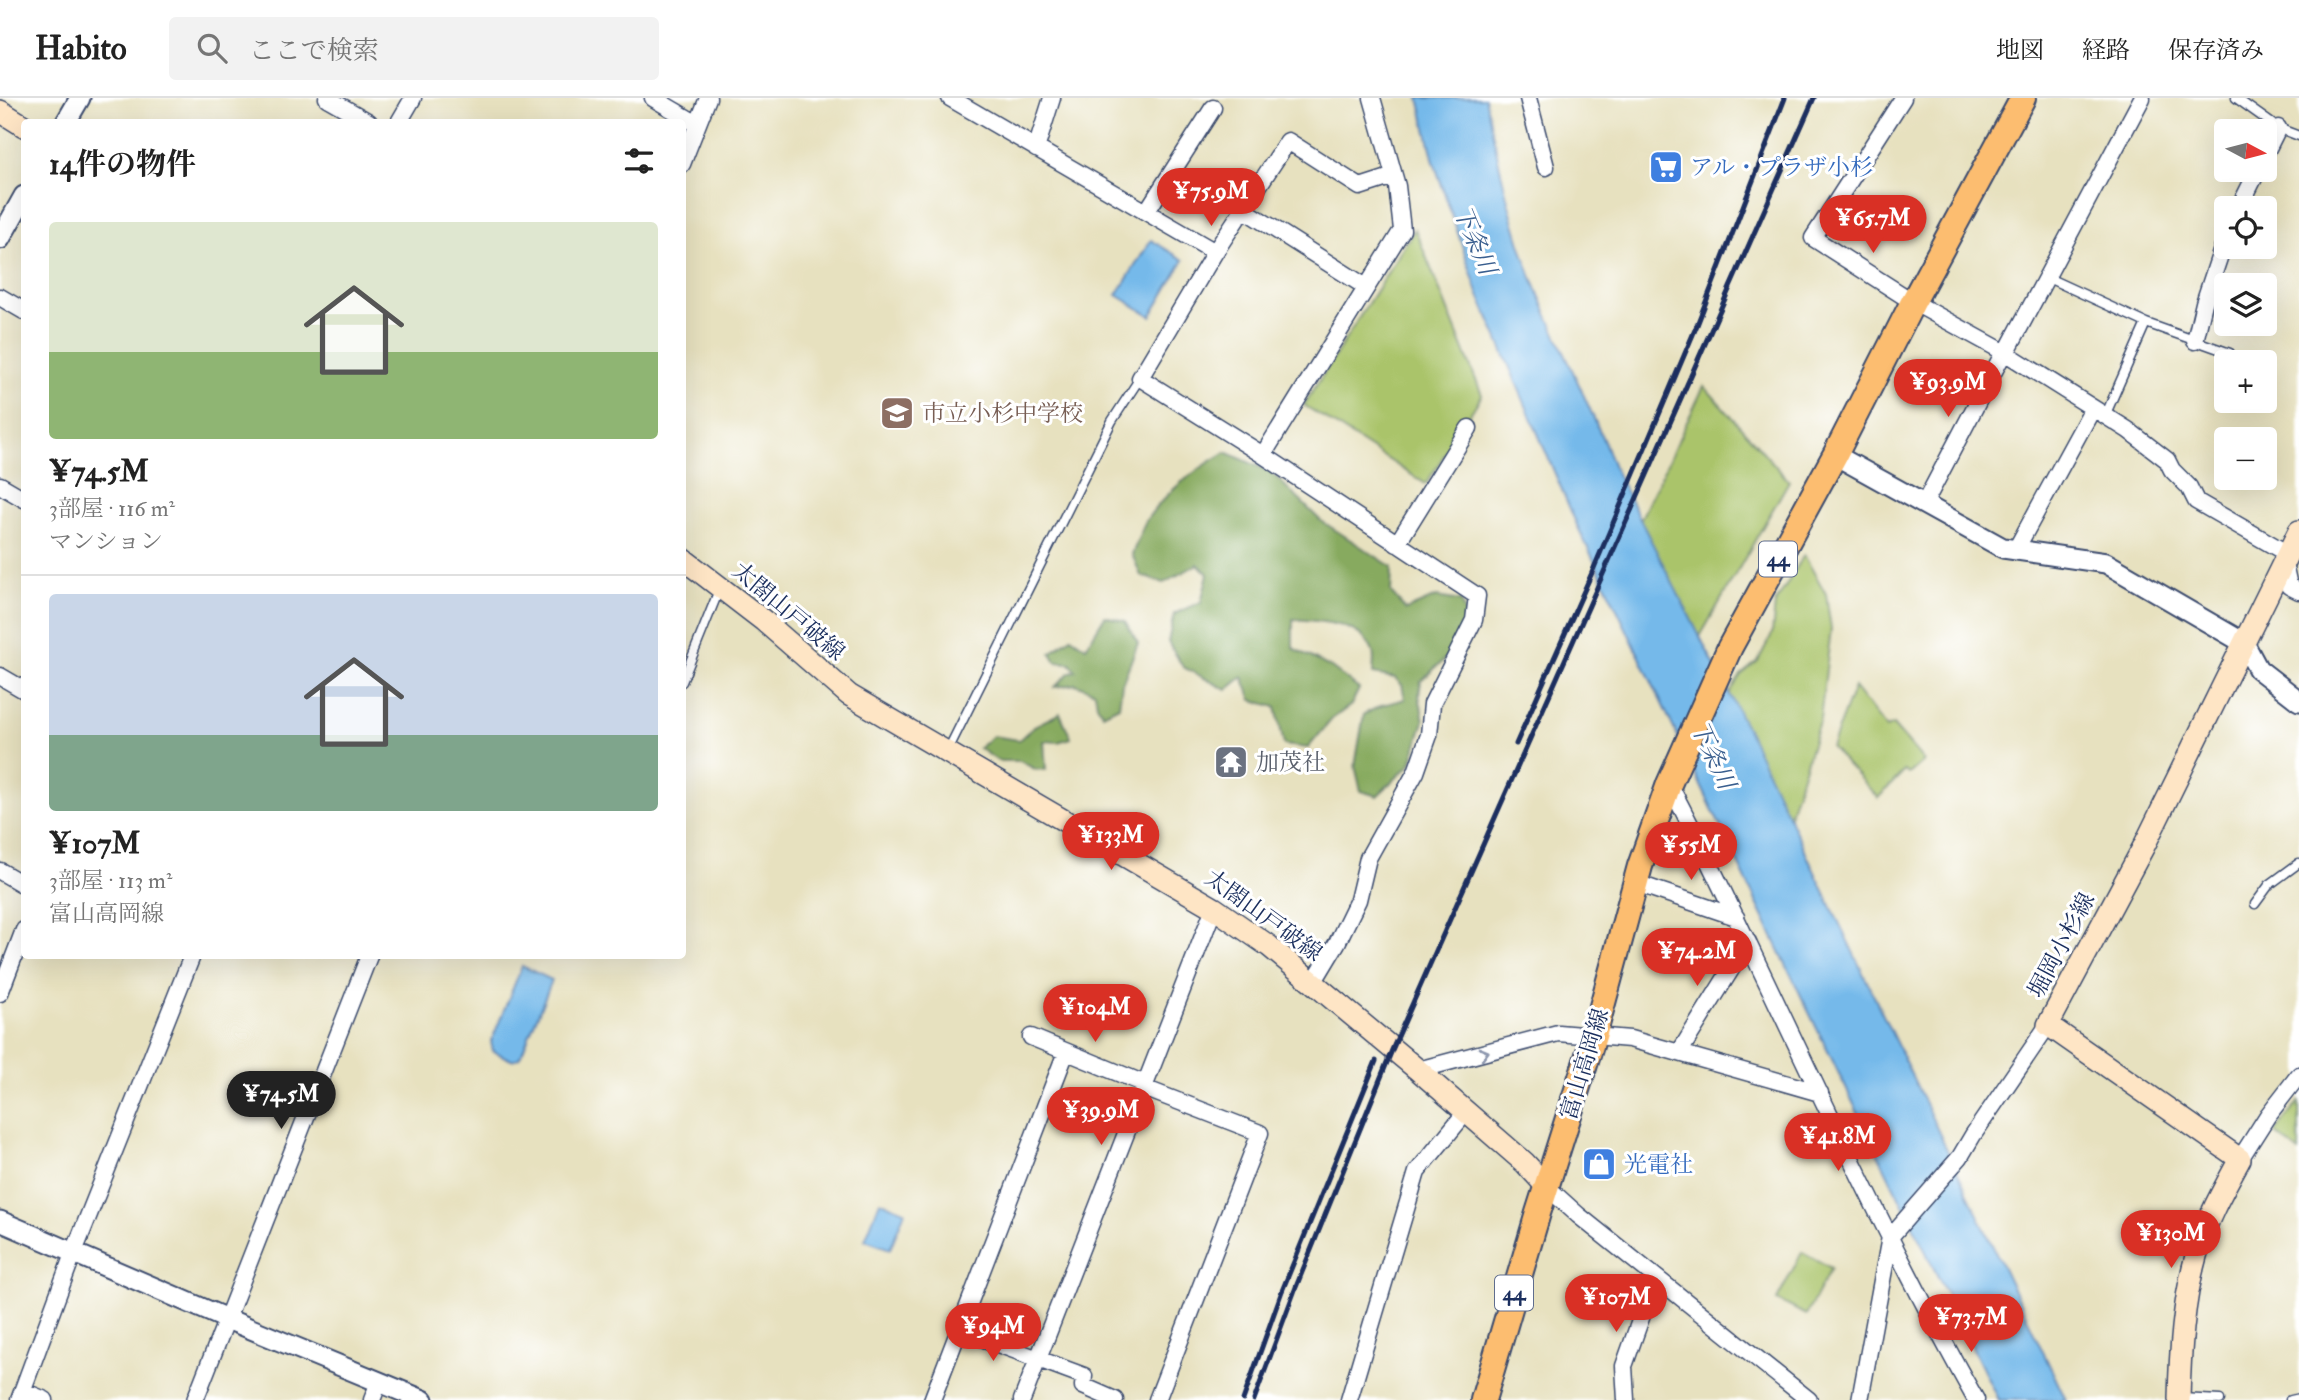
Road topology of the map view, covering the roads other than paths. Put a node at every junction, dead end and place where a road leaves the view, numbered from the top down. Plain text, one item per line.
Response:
1 (80, 98) edge
2 (327, 98) edge
3 (413, 98) edge
4 (653, 98) edge
5 (708, 98) edge
6 (950, 98) edge
7 (1052, 98) edge
8 (1372, 98) edge
9 (1528, 98) edge
10 (1903, 98) edge
11 (2024, 98) edge
12 (2142, 98) edge
13 (2236, 98) edge
14 (1213, 108) dead end
15 (0, 111) edge
16 (68, 119) edge
17 (364, 119) edge
18 (401, 119) edge
19 (21, 124) edge
20 (698, 124) junction
21 (2278, 128) joint
22 (2299, 136) edge
23 (1036, 149) junction
24 (686, 154) edge
25 (1546, 167) dead end
26 (1394, 176) junction
27 (21, 201) edge
28 (1243, 209) junction
29 (1147, 211) junction
30 (0, 239) edge
31 (1214, 252) junction
32 (2219, 259) edge
33 (2046, 277) junction
34 (1366, 287) junction
35 (0, 297) edge
36 (1913, 302) junction
37 (21, 309) edge
38 (2146, 323) junction
39 (2195, 341) junction
40 (2221, 350) edge
41 (2005, 352) junction
42 (1140, 378) junction
43 (2099, 412) junction
44 (1469, 428) dead end
45 (1263, 455) junction
46 (1835, 455) junction
47 (0, 485) edge
48 (21, 497) edge
49 (1924, 504) junction
50 (2299, 531) edge
51 (1397, 544) junction
52 (2015, 551) junction
53 (686, 561) edge
54 (2283, 563) junction
55 (720, 587) junction
56 (2299, 592) edge
57 (2244, 643) junction
58 (686, 672) edge
59 (0, 676) edge
60 (21, 688) edge
61 (2299, 701) edge
62 (947, 753) junction
63 (1669, 784) junction
64 (2299, 863) edge
65 (0, 871) edge
66 (1636, 883) junction
67 (21, 884) edge
68 (2255, 904) dead end
69 (1214, 908) junction
70 (1735, 916) junction
71 (21, 938) edge
72 (1748, 942) junction
73 (191, 959) edge
74 (368, 959) edge
75 (1313, 983) junction
76 (0, 993) edge
77 (2048, 1025) junction
78 (1594, 1036) junction
79 (1031, 1037) dead end
80 (1066, 1052) junction
81 (1679, 1053) junction
82 (1418, 1070) junction
83 (2299, 1075) edge
84 (1144, 1086) junction
85 (1819, 1093) junction
86 (1466, 1112) junction
87 (2240, 1159) junction
88 (1546, 1186) junction
89 (0, 1221) edge
90 (1889, 1237) junction
91 (74, 1254) junction
92 (1659, 1280) junction
93 (227, 1319) junction
94 (960, 1330) junction
95 (1038, 1358) junction
96 (375, 1391) edge
97 (21, 1395) edge
98 (2299, 1398) edge
99 (2179, 1399) edge
100 (46, 1400) edge
101 (195, 1400) edge
102 (423, 1400) edge
103 (932, 1400) edge
104 (1022, 1400) edge
105 (1115, 1400) edge
106 (1157, 1400) edge
107 (1349, 1400) edge
108 (1483, 1400) edge
109 (1626, 1400) edge
110 (1809, 1400) edge
111 (1860, 1400) edge
112 (1976, 1400) edge
113 (2220, 1400) edge
114 (2290, 1400) edge

1 - 16 street
2 - 17 street
3 - 18 street
4 - 20 street
5 - 20 street
6 - 23 street
7 - 23 street
8 - 26 street
9 - 25 street
10 - 36 street
11 - 36 main road, 富山高岡線 / 44
12 - 33 street
13 - 21 lane
14 - 29 street
15 - 19 main road
20 - 24 street
21 - 22 lane
23 - 29 street
26 - 28 street
26 - 34 street
27 - 30 street
28 - 31 street
28 - 34 street
29 - 31 street
31 - 42 street
32 - 39 street
33 - 38 lane
33 - 41 street
34 - 45 street
35 - 37 street
36 - 41 street
36 - 46 main road, 富山高岡線 / 44
38 - 39 lane
38 - 43 lane
39 - 40 lane
41 - 43 street
41 - 49 street
42 - 45 street
42 - 62 lane
43 - 52 street
43 - 54 street
44 - 51 street
45 - 51 street
46 - 49 street
46 - 63 main road, 富山高岡線 / 44
47 - 48 street
49 - 52 street
50 - 54 main road, 堀岡小杉線
51 - 75 street
52 - 57 street
53 - 55 main road, 太閤山戸破線
54 - 56 street
54 - 57 main road, 堀岡小杉線
55 - 58 lane
55 - 62 main road, 太閤山戸破線
57 - 61 street
57 - 77 main road, 堀岡小杉線
59 - 60 street
62 - 69 main road, 太閤山戸破線
63 - 66 main road, 富山高岡線 / 44
63 - 70 street
64 - 68 lane
65 - 67 street
66 - 70 street
66 - 78 main road, 富山高岡線 / 44
69 - 75 main road, 太閤山戸破線
69 - 84 street
70 - 72 street
71 - 76 street
72 - 81 street
72 - 85 street
73 - 91 street
74 - 93 street
75 - 82 main road, 太閤山戸破線
77 - 87 main road, 堀岡小杉線
77 - 90 street
78 - 81 street
82 -> 78 street
78 - 88 main road, 富山高岡線 / 44
79 - 80 street
80 - 84 street
80 - 94 street
81 - 85 street
82 - 86 main road, 太閤山戸破線
83 - 87 street
84 - 95 street
84 - 106 street
85 - 90 street
86 - 88 main road, 太閤山戸破線
86 - 107 street
87 - 99 main road
88 - 92 street
88 - 108 main road, 富山高岡線 / 44
89 - 91 street
90 - 111 street
90 - 112 street
91 - 93 street
91 - 97 street
92 - 109 street
92 - 110 street
93 - 96 street
93 - 101 street
94 - 95 street
94 - 103 street
95 - 104 street
95 - 105 street
96 - 102 street
97 - 100 street
98 - 114 lane
99 - 113 lane

